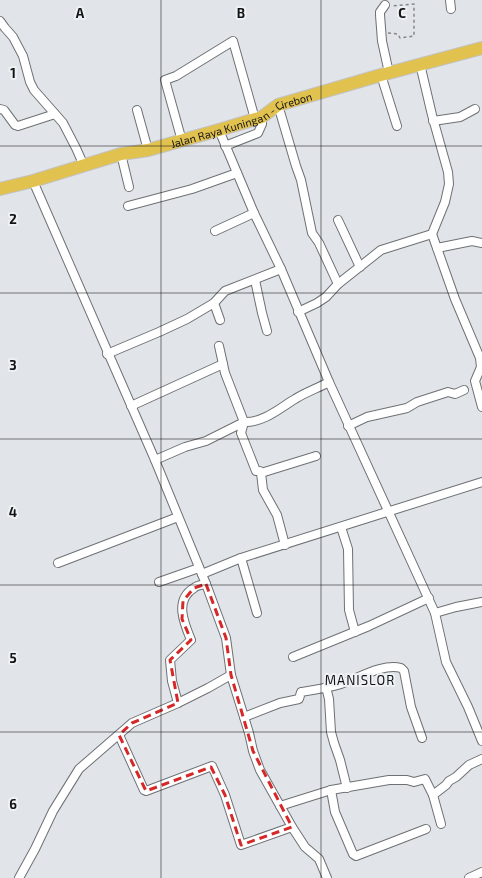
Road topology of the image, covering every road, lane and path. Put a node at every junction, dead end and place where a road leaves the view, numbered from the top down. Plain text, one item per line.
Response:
1 (450, 0) edge
2 (385, 6) joint
3 (451, 9) dead end
4 (0, 21) edge
5 (389, 33) dead end
6 (482, 48) edge
7 (420, 64) junction
8 (385, 74) junction
9 (278, 105) junction
10 (0, 109) edge
11 (475, 109) dead end
12 (137, 110) dead end
13 (55, 114) junction
14 (259, 118) junction
15 (433, 120) junction
16 (397, 126) dead end
17 (219, 130) junction
18 (182, 141) junction
19 (225, 146) junction
20 (148, 150) junction
21 (121, 154) junction
22 (84, 166) junction
23 (237, 173) junction
24 (32, 181) junction
25 (129, 187) dead end
26 (0, 189) edge
27 (128, 206) dead end
28 (254, 213) junction
29 (338, 220) dead end
30 (215, 231) dead end
31 (432, 234) junction
32 (482, 243) edge
33 (437, 248) junction
34 (360, 267) junction
35 (281, 269) junction
36 (255, 280) junction
37 (338, 284) junction
38 (214, 303) junction
39 (298, 312) junction
40 (220, 320) dead end
41 (267, 331) dead end
42 (219, 346) dead end
43 (480, 350) edge
44 (107, 354) junction
45 (223, 364) junction
46 (328, 382) junction
47 (464, 390) dead end
48 (131, 406) junction
49 (482, 407) edge
50 (244, 422) junction
51 (348, 426) junction
52 (316, 456) dead end
53 (154, 460) junction
54 (261, 473) junction
55 (482, 482) edge
56 (388, 512) junction
57 (178, 517) junction
58 (341, 527) junction
59 (285, 544) junction
60 (241, 558) junction
61 (58, 562) dead end
62 (200, 571) junction
63 (159, 582) dead end
64 (206, 584) junction
65 (428, 598) junction
66 (482, 602) edge
67 (257, 613) dead end
68 (435, 614) junction
69 (355, 632) junction
70 (293, 657) dead end
71 (231, 675) junction
72 (326, 687) junction
73 (178, 702) junction
74 (244, 717) junction
75 (119, 735) junction
76 (422, 738) dead end
77 (482, 741) edge
78 (482, 760) edge
79 (347, 788) junction
80 (331, 790) junction
81 (433, 795) junction
82 (280, 806) junction
83 (441, 824) dead end
84 (292, 827) junction
85 (426, 829) dead end
86 (482, 872) edge
87 (19, 878) edge
88 (327, 878) edge
89 (470, 878) edge

1 - 3 street
2 - 5 path
2 - 8 street
4 - 13 street
6 - 7 highway, Jalan Raya Kuningan - Cirebon
7 - 8 highway, Jalan Raya Kuningan - Cirebon
7 - 15 street
8 - 9 highway, Jalan Raya Kuningan - Cirebon
8 - 16 street
9 - 14 highway, Jalan Raya Kuningan - Cirebon
9 - 37 street
10 - 13 street
11 - 15 street
12 - 20 street
13 - 22 street
14 - 17 highway, Jalan Raya Kuningan - Cirebon
14 - 18 street
14 - 19 street
15 - 31 street
17 - 18 highway, Jalan Raya Kuningan - Cirebon
17 - 19 street
18 - 20 highway, Jalan Raya Kuningan - Cirebon
19 - 23 street
20 - 21 highway, Jalan Raya Kuningan - Cirebon
21 - 22 highway, Jalan Raya Kuningan - Cirebon
21 - 25 street
22 - 24 highway, Jalan Raya Kuningan - Cirebon
23 - 27 street
23 - 28 street
24 - 26 highway, Jalan Raya Kuningan - Cirebon
24 - 44 street
28 - 30 street
28 - 35 street
29 - 34 street
31 - 33 street
31 - 34 street
32 - 33 street
33 - 43 street
34 - 37 street
35 - 36 street
35 - 39 street
36 - 38 street
36 - 41 street
37 - 39 street
38 - 40 street
38 - 44 street
39 - 46 street
42 - 45 street
43 - 49 street
44 - 48 street
45 - 48 street
45 - 50 street
46 - 50 street
46 - 51 street
47 - 51 street
48 - 53 street
50 - 53 street
50 - 54 street
51 - 56 street
52 - 54 street
53 - 57 street
54 - 59 street
55 - 56 street
56 - 58 street
56 - 65 street
57 - 61 street
57 - 62 street
58 - 59 street
58 - 69 street
59 - 60 street
60 - 62 street
60 - 67 street
62 - 63 street
62 - 64 street
64 - 71 street
64 - 73 street
65 - 68 street
65 - 69 street
66 - 68 street
68 - 77 street
69 - 70 street
71 - 73 street
71 - 74 street
72 - 74 street
72 - 76 street
72 - 79 street
73 - 75 street
74 - 82 street
75 - 84 street
75 - 87 street
78 - 81 street
79 - 80 street
79 - 81 street
80 - 82 street
80 - 85 street
81 - 83 street
82 - 84 street
84 - 88 street
86 - 89 street

